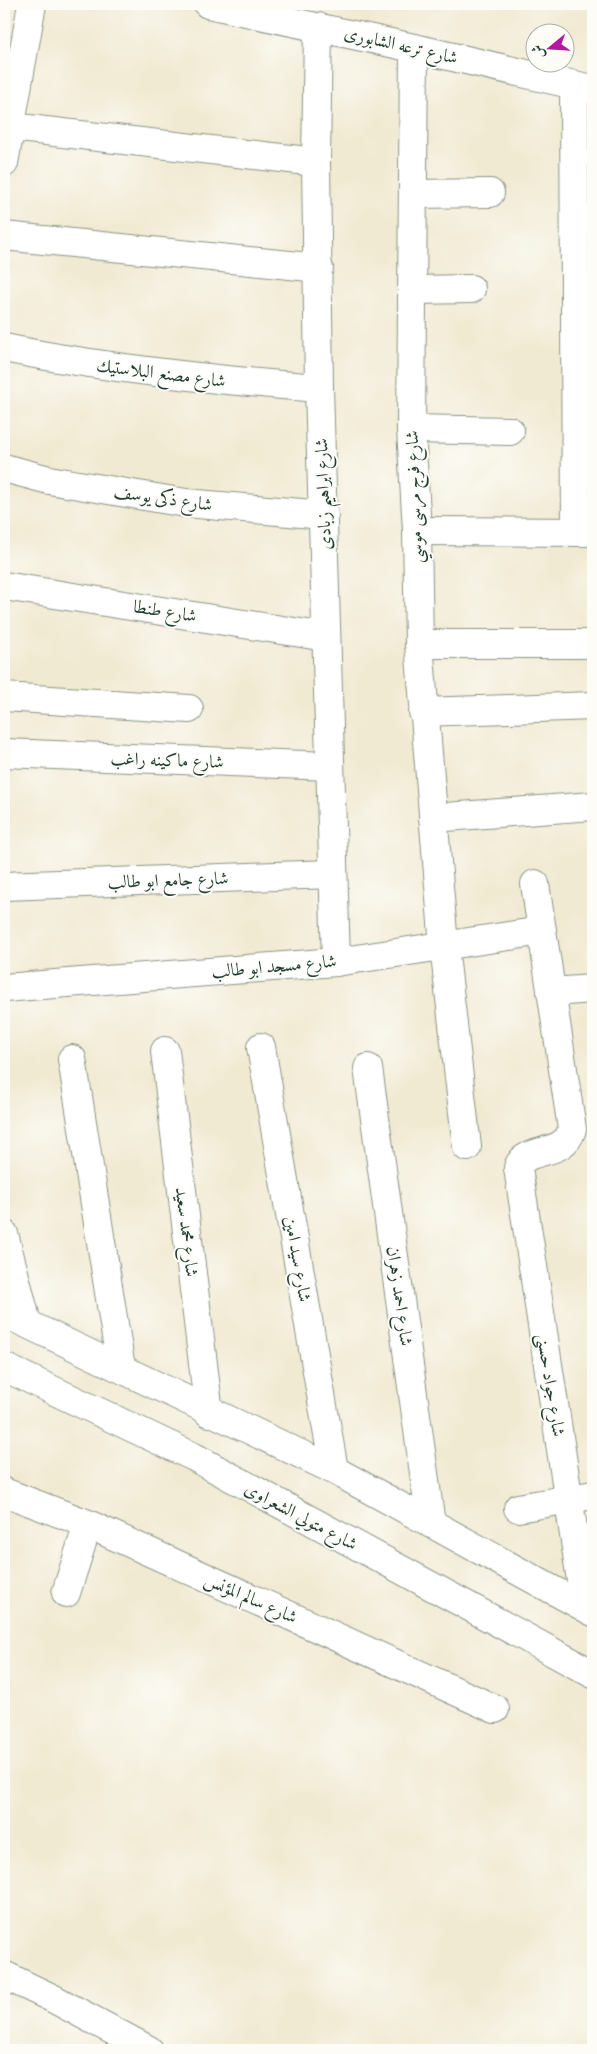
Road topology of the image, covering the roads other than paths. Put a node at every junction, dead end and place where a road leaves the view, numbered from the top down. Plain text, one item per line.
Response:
1 (32, 4) edge
2 (208, 4) edge
3 (318, 27) junction
4 (414, 48) junction
5 (584, 87) edge
6 (7, 144) edge
7 (316, 162) junction
8 (490, 193) dead end
9 (413, 194) junction
10 (4, 236) edge
11 (319, 268) junction
12 (471, 289) dead end
13 (412, 290) junction
14 (4, 348) edge
15 (319, 388) junction
16 (411, 429) junction
17 (510, 431) dead end
18 (4, 468) edge
19 (324, 515) junction
20 (417, 531) junction
21 (584, 532) edge
22 (4, 586) edge
23 (326, 637) junction
24 (418, 644) junction
25 (593, 644) edge
26 (4, 698) edge
27 (593, 706) edge
28 (188, 709) dead end
29 (423, 712) junction
30 (4, 753) edge
31 (330, 766) junction
32 (593, 806) edge
33 (433, 818) junction
34 (332, 874) junction
35 (535, 884) dead end
36 (4, 886) edge
37 (542, 931) junction
38 (444, 946) junction
39 (336, 962) junction
40 (4, 988) edge
41 (593, 988) edge
42 (551, 992) junction
43 (262, 1047) dead end
44 (165, 1052) dead end
45 (72, 1059) dead end
46 (368, 1068) dead end
47 (467, 1147) dead end
48 (4, 1234) edge
49 (16, 1318) edge
50 (4, 1367) edge
51 (121, 1368) junction
52 (209, 1413) junction
53 (334, 1470) junction
54 (4, 1492) edge
55 (581, 1497) edge
56 (518, 1508) dead end
57 (88, 1524) junction
58 (431, 1524) junction
59 (66, 1593) dead end
60 (589, 1610) edge
61 (593, 1674) edge
62 (496, 1709) dead end
63 (4, 1975) edge
64 (150, 2050) edge

1 - 6 street
2 - 3 street, شارع ترعه الشابورى
3 - 4 street, شارع ترعه الشابورى
3 - 7 street, شارع ابراهيم زبادى
4 - 5 street, شارع ترعه الشابورى
4 - 9 street, شارع فرج مرسى موسي
5 - 21 street
6 - 7 street
7 - 11 street, شارع ابراهيم زبادى
8 - 9 street
9 - 13 street, شارع فرج مرسى موسي
10 - 11 street
11 - 15 street, شارع ابراهيم زبادى
12 - 13 street
13 - 16 street, شارع فرج مرسى موسي
14 - 15 street, شارع مصنع البلاستيك
15 - 19 street, شارع ابراهيم زبادى
16 - 17 street
16 - 20 street, شارع فرج مرسى موسي
18 - 19 street, شارع ذكى يوسف
19 - 23 street, شارع ابراهيم زبادى
20 - 21 street
20 - 24 street, شارع فرج مرسى موسي
22 - 23 street, شارع طنطا
23 - 31 street, شارع ابراهيم زبادى
24 - 25 street
24 - 29 street, شارع فرج مرسى موسي
26 - 28 street
27 - 29 street
29 - 33 street, شارع فرج مرسى موسي
30 - 31 street, شارع ماكينه راغب
31 - 34 street, شارع ابراهيم زبادى
32 - 33 street
33 - 38 street, شارع فرج مرسى موسي
34 - 36 street, شارع جامع ابو طالب
34 - 39 street, شارع ابراهيم زبادى
35 - 37 street
37 - 38 street, شارع مسجد ابو طالب
37 - 42 street
38 - 39 street, شارع مسجد ابو طالب
38 - 47 street, شارع فرج مرسى موسي
39 - 40 street, شارع مسجد ابو طالب
41 - 42 street
42 - 55 street, شارع جواد حسنى
43 - 53 street, شارع سيد امين
44 - 52 street, شارع محمد سعيد
45 - 51 street
46 - 58 street, شارع احمد زهران
48 - 49 street
49 - 51 street
50 - 61 street, شارع متولي الشعراوى
51 - 52 street
52 - 53 street
53 - 58 street
54 - 57 street, شارع سالم المؤنس
55 - 56 street
55 - 60 street, شارع جواد حسنى
57 - 59 street
57 - 62 street, شارع سالم المؤنس
58 - 60 street
63 - 64 street

